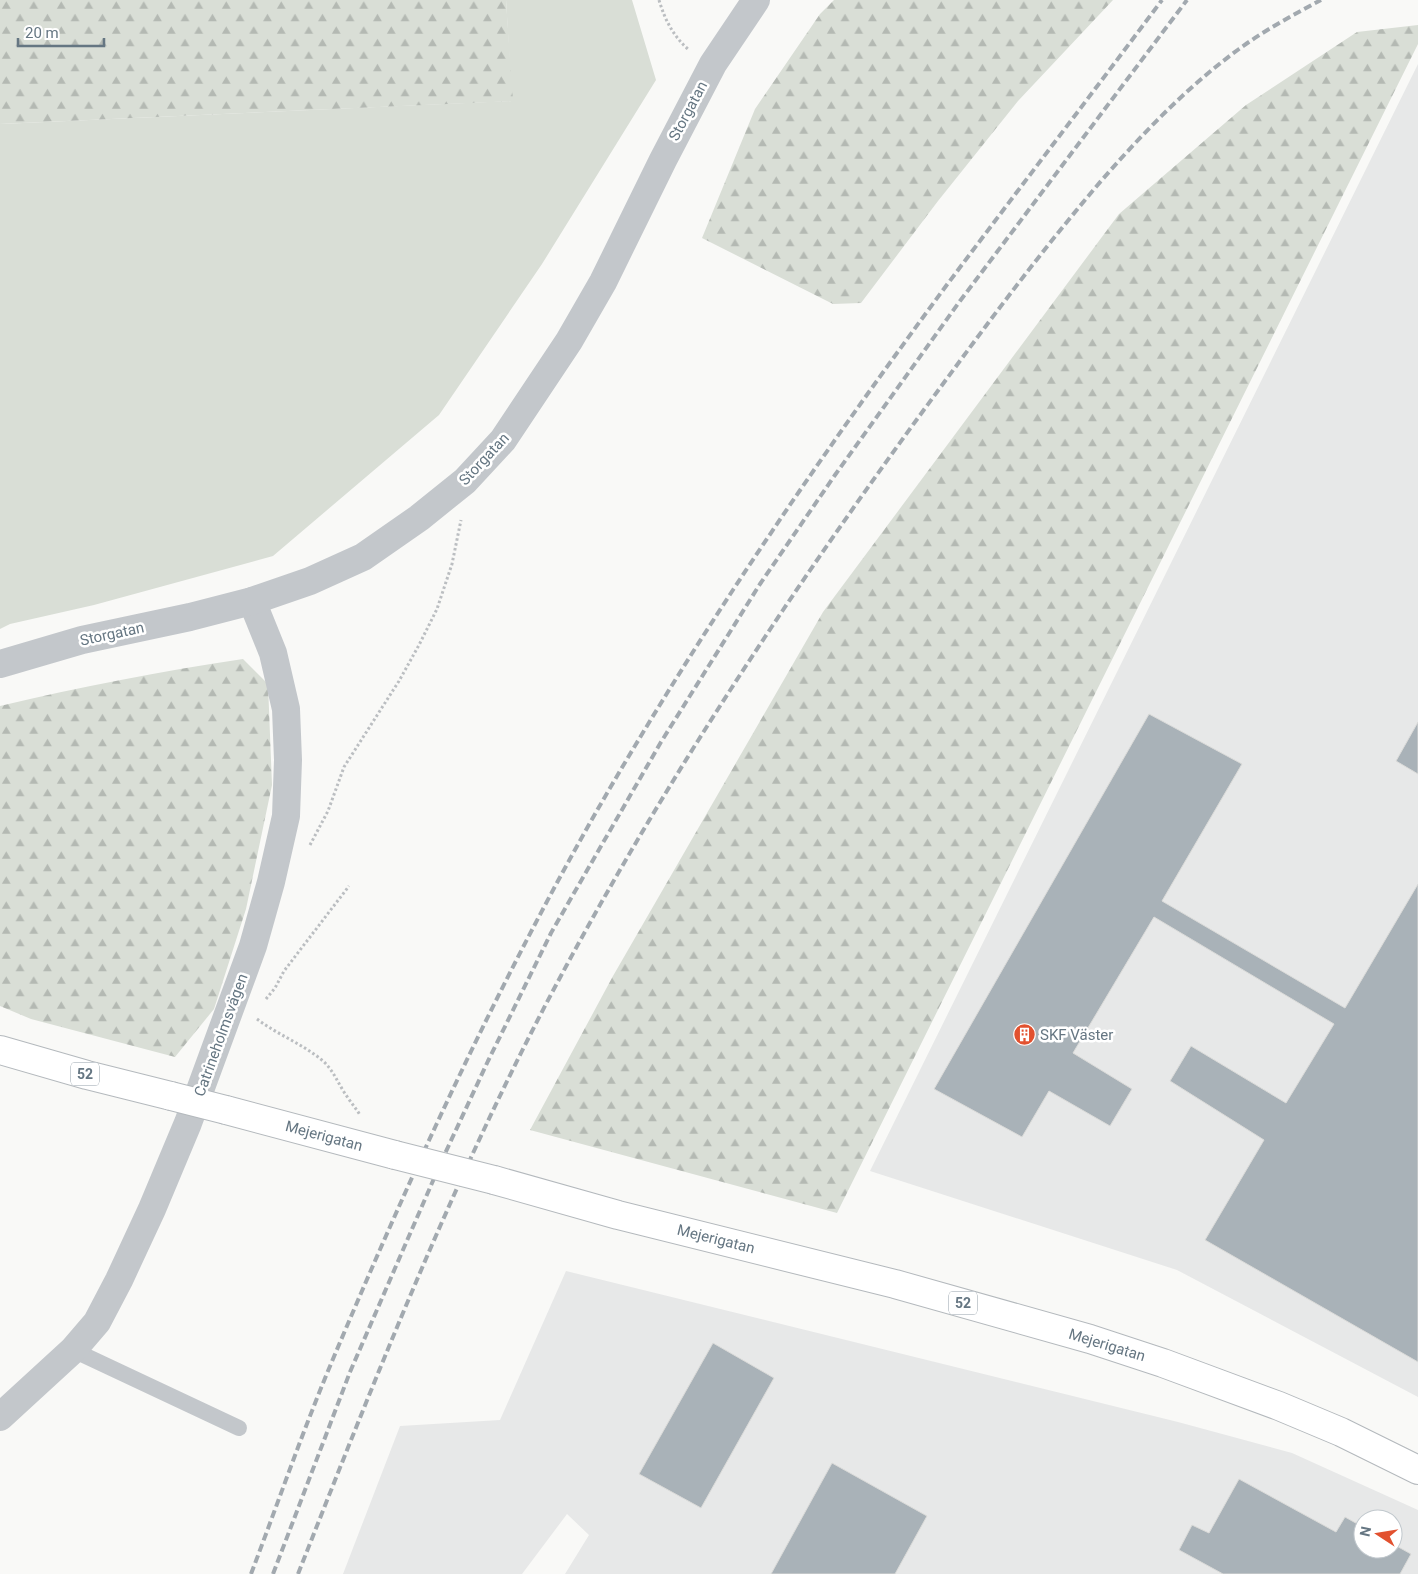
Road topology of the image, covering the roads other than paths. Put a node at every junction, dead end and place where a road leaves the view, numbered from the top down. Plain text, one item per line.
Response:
1 (756, 0) edge
2 (252, 600) junction
3 (0, 664) edge
4 (0, 1050) edge
5 (74, 1350) junction
6 (0, 1417) edge
7 (239, 1428) dead end
8 (1418, 1470) edge

1 - 2 street, Storgatan
2 - 3 street, Storgatan
2 - 5 street, Catrineholmsvägen
4 - 8 main road, Mejerigatan / 52, bridge
5 - 6 street, Catrineholmsvägen
5 - 7 lane

